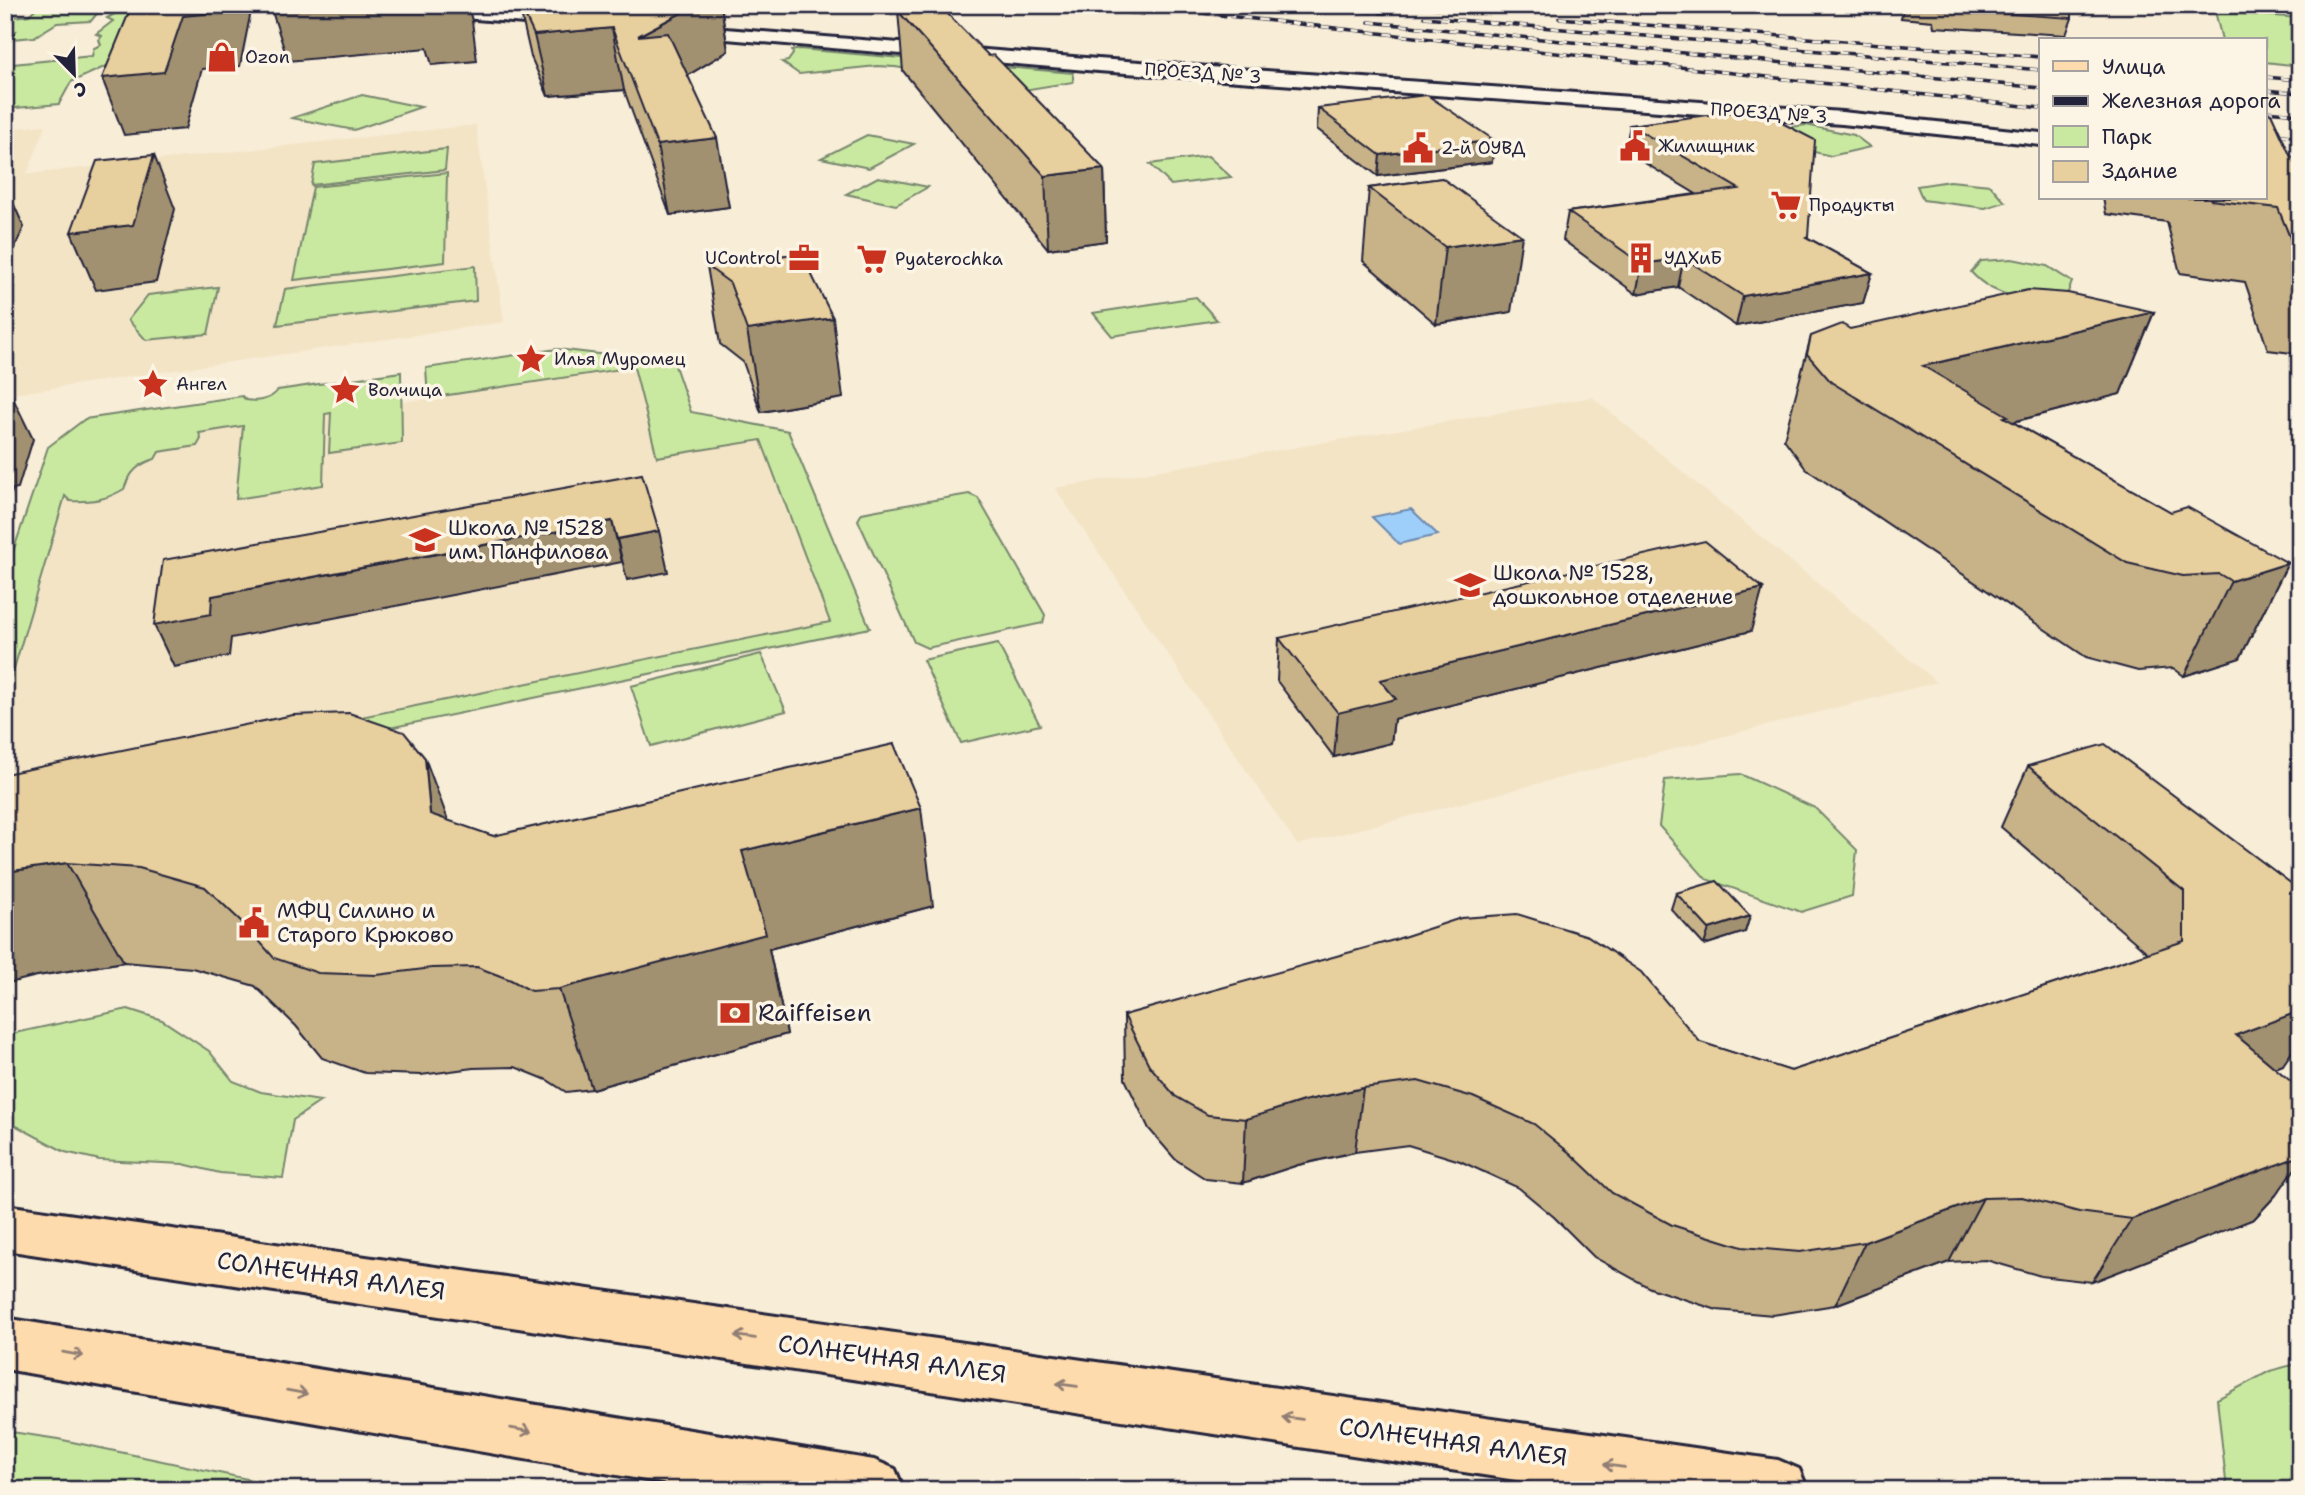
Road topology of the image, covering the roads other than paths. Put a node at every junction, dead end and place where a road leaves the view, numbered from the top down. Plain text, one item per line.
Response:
1 (366, 5) edge
2 (586, 23) edge
3 (654, 28) edge
4 (2039, 139) edge
5 (5, 1227) edge
6 (5, 1343) edge
7 (874, 1490) edge
8 (1778, 1490) edge

1 - 2 street
3 - 4 street, ПРОЕЗД № 3
8 -> 5 main road, СОЛНЕЧНАЯ АЛЛЕЯ
6 -> 7 main road

